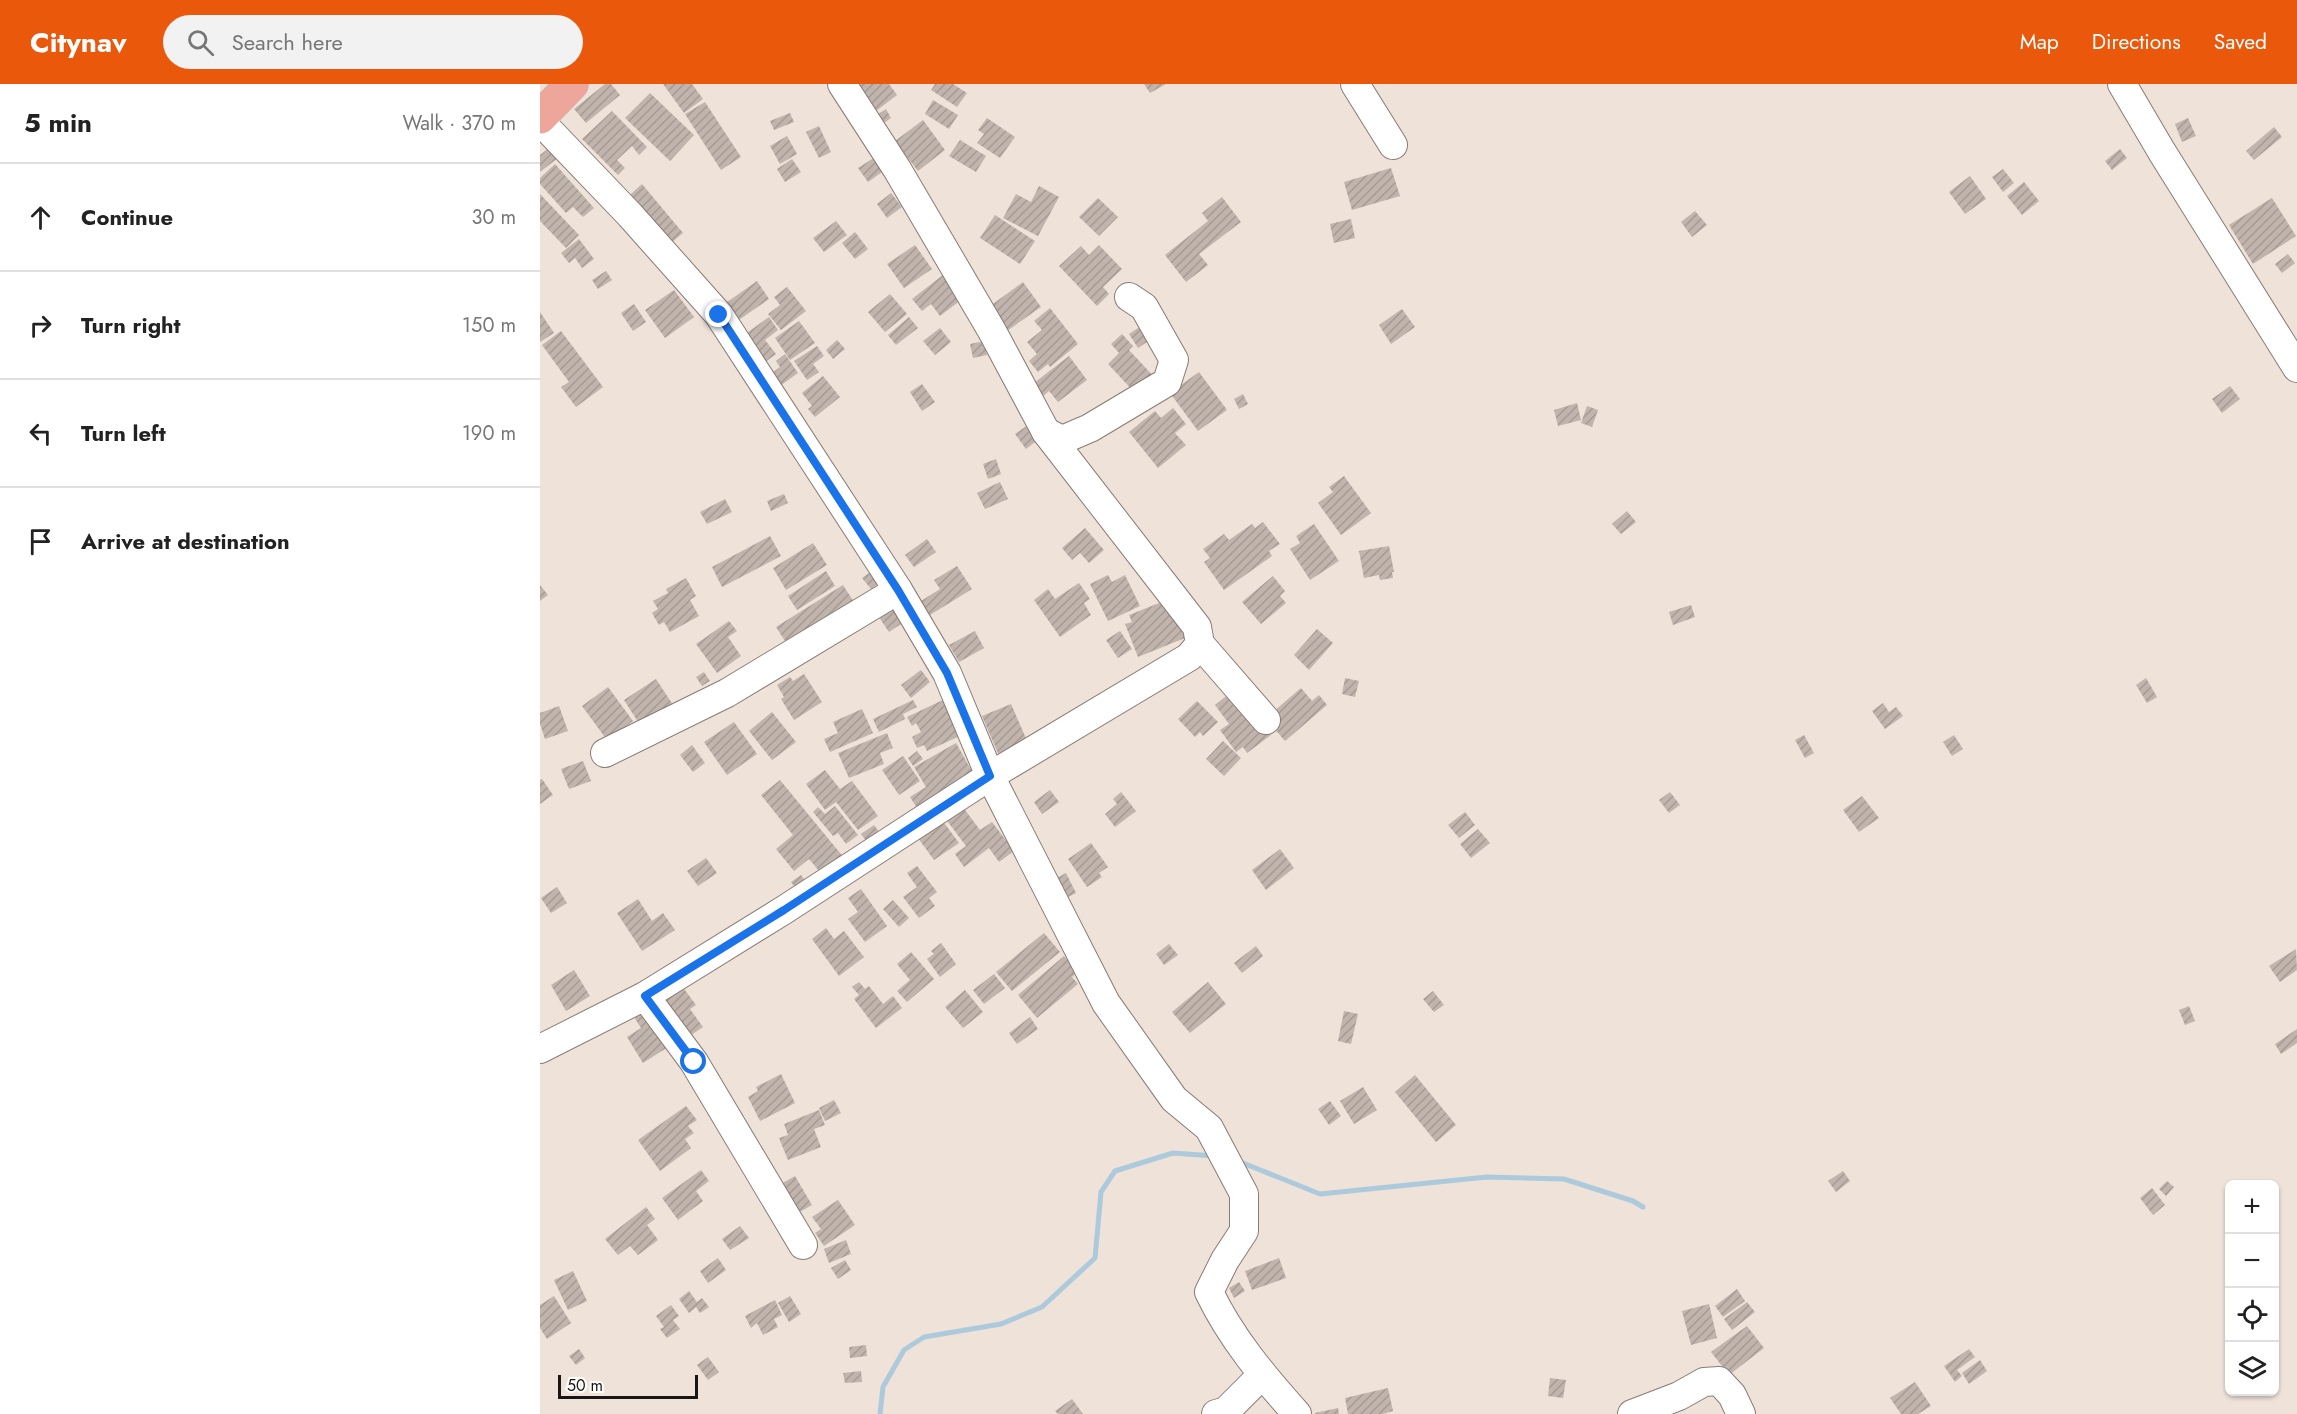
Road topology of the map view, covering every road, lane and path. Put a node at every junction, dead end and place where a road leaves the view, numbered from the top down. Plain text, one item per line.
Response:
1 (572, 84) edge
2 (842, 84) edge
3 (1355, 84) edge
4 (2122, 84) edge
5 (540, 119) edge
6 (1393, 145) dead end
7 (1129, 297) dead end
8 (2297, 368) edge
9 (1046, 432) junction
10 (898, 590) junction
11 (1200, 644) junction
12 (1266, 720) dead end
13 (605, 753) dead end
14 (990, 776) junction
15 (645, 996) junction
16 (540, 1049) edge
17 (803, 1245) dead end
18 (1262, 1375) junction
19 (1216, 1414) edge
20 (1297, 1414) edge
21 (1632, 1414) edge
22 (1741, 1414) edge

1 - 5 main road
2 - 9 street
3 - 6 street
4 - 8 street
5 - 10 street
7 - 9 street
9 - 11 street
10 - 13 street
10 - 14 street
11 - 12 street
11 - 14 street
14 - 15 street
14 - 18 street
15 - 16 street
15 - 17 street
18 - 19 street
18 - 20 street
21 - 22 street

